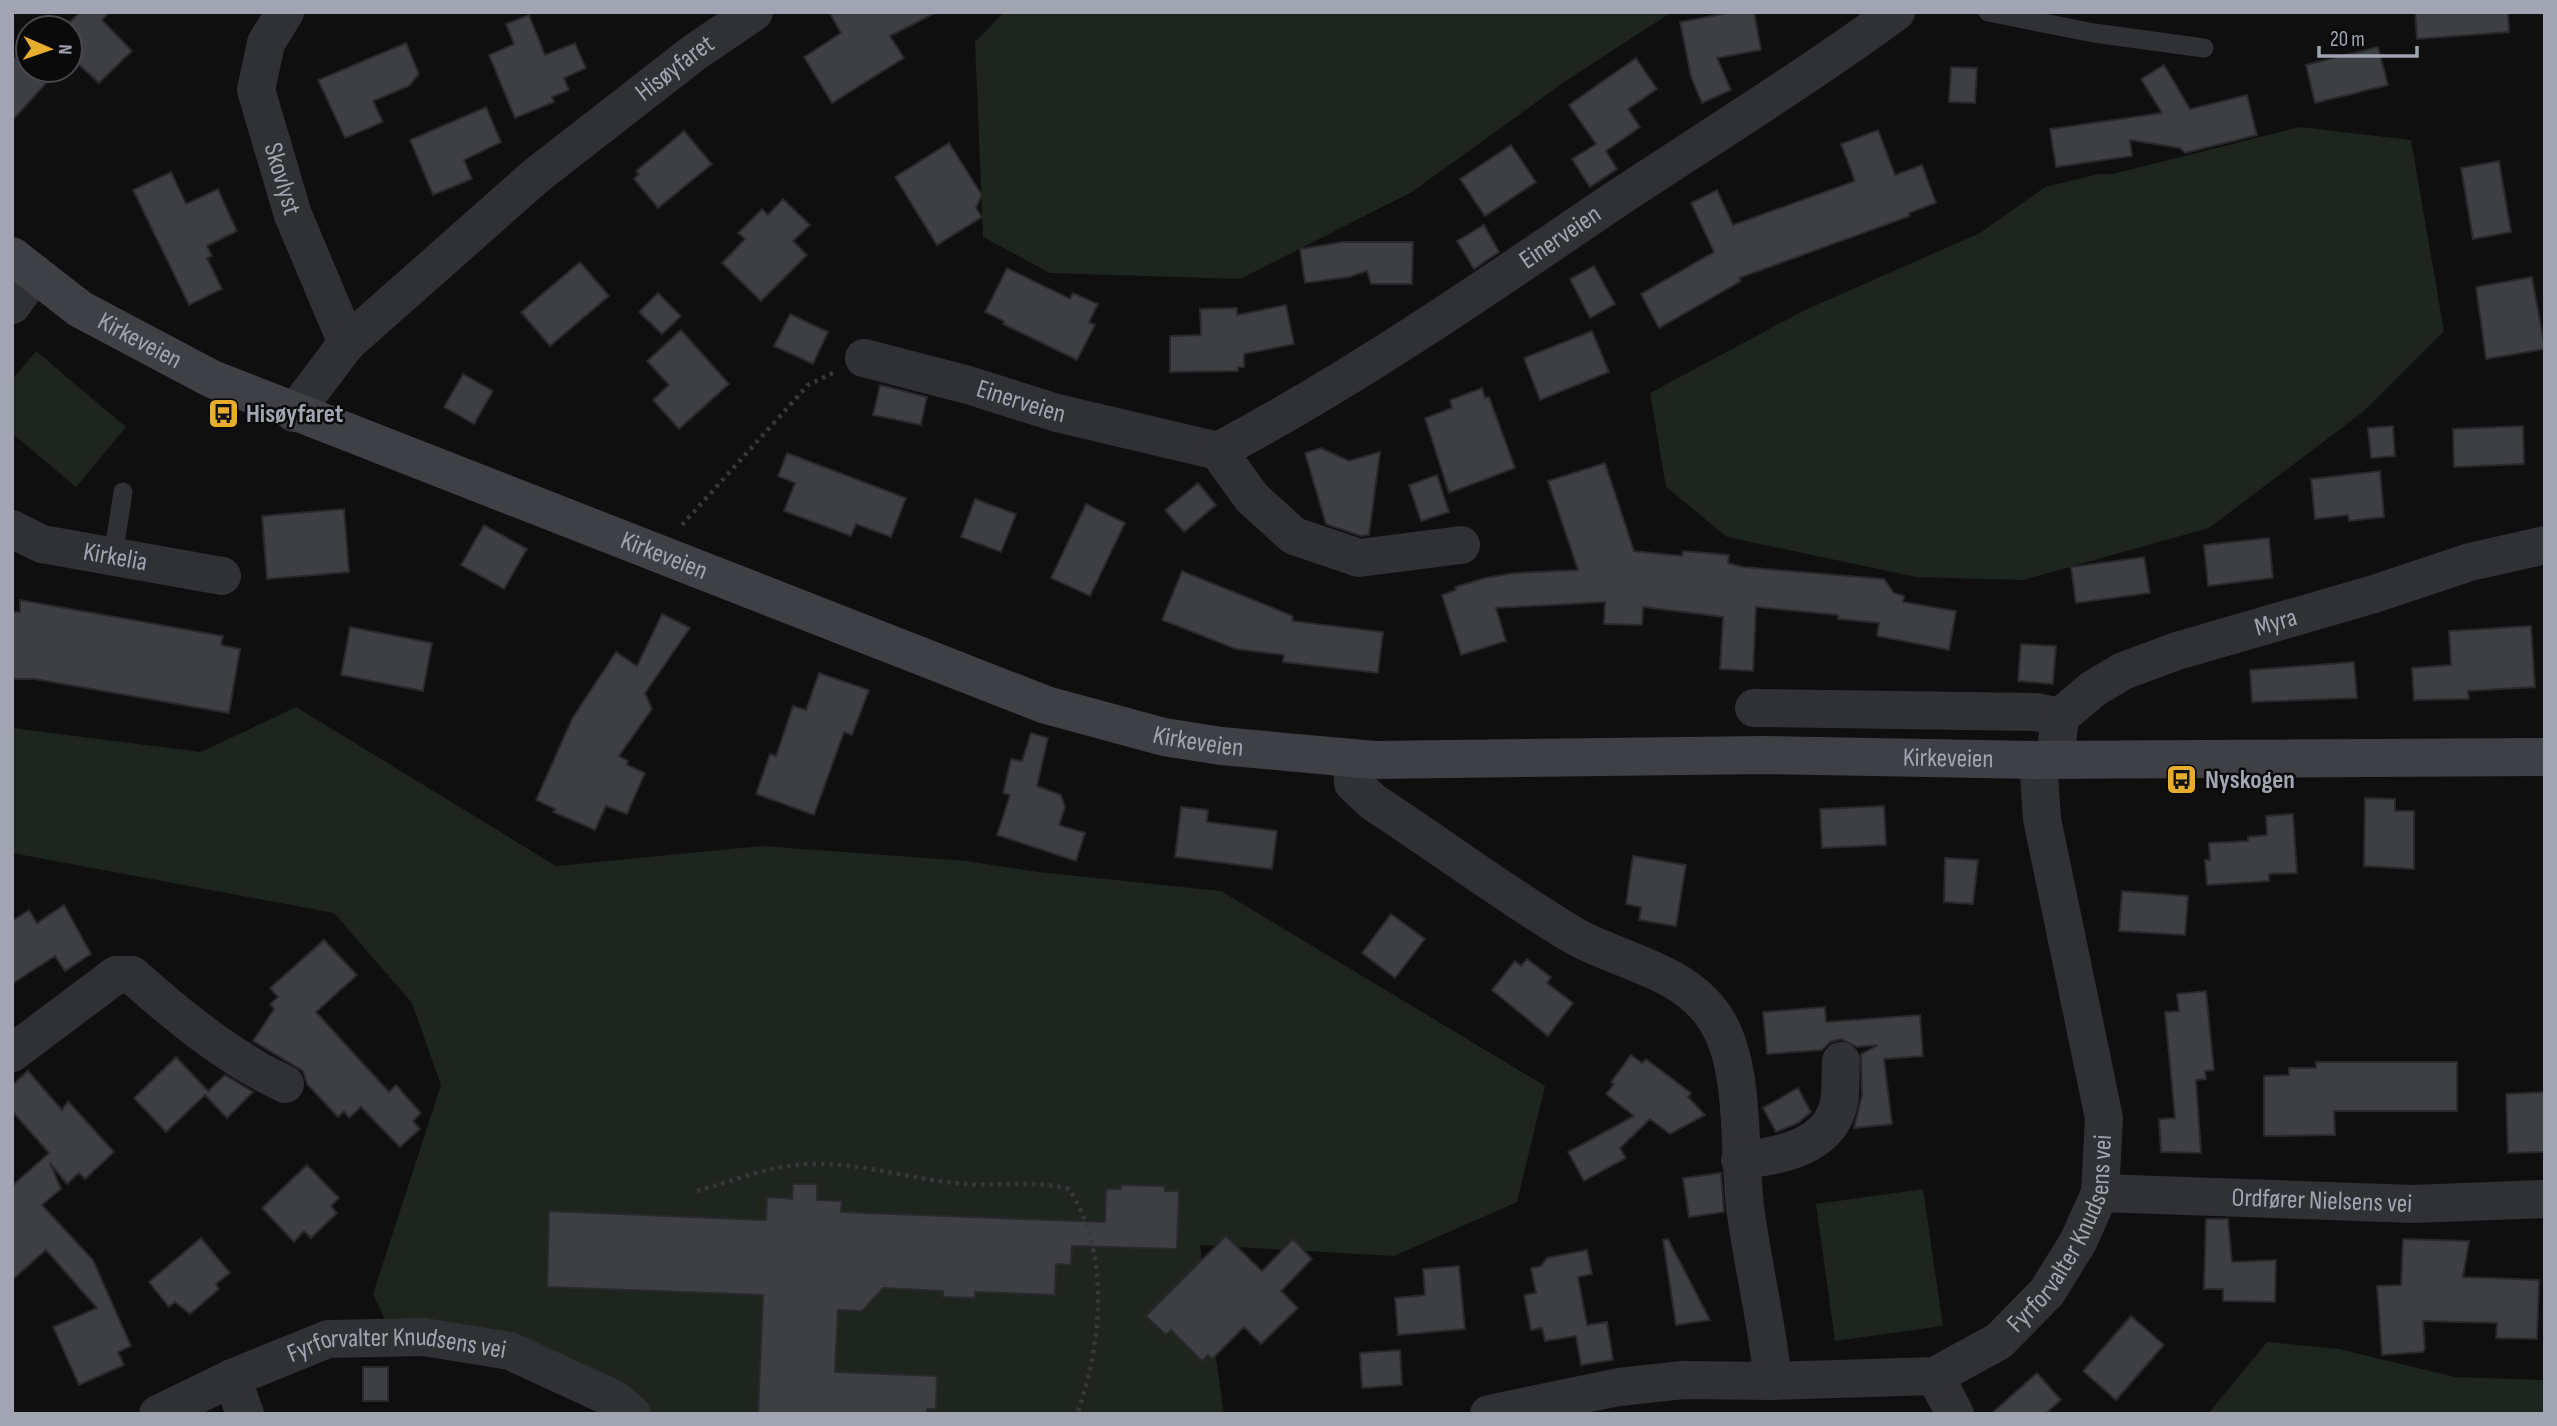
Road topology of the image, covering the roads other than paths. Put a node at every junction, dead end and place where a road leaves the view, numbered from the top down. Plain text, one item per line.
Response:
1 (285, 12) edge
2 (754, 12) edge
3 (1896, 12) edge
4 (1988, 12) edge
5 (2204, 48) dead end
6 (23, 265) edge
7 (12, 305) edge
8 (347, 343) junction
9 (864, 358) road end
10 (295, 413) junction
11 (1218, 451) junction
12 (123, 492) dead end
13 (12, 529) edge
14 (1461, 545) dead end
15 (2545, 545) edge
16 (113, 557) junction
17 (222, 576) dead end
18 (1754, 708) dead end
19 (2060, 717) junction
20 (2545, 757) edge
21 (1352, 758) junction
22 (2046, 760) junction
23 (12, 1053) edge
24 (1841, 1062) dead end
25 (285, 1084) dead end
26 (1740, 1160) junction
27 (2100, 1193) junction
28 (2545, 1199) edge
29 (1935, 1376) junction
30 (232, 1378) junction
31 (1773, 1381) junction
32 (158, 1414) edge
33 (245, 1414) edge
34 (632, 1414) edge
35 (1489, 1414) edge
36 (1955, 1414) edge

1 - 8 street, Skovlyst
2 - 8 street, Hisøyfaret
3 - 11 street, Einerveien
4 - 5 lane
6 - 7 street
6 - 10 main road, Kirkeveien
8 - 10 street, Hisøyfaret
9 - 11 street, Einerveien
10 - 21 main road, Kirkeveien
11 - 14 street
12 - 16 lane
13 - 16 street, Kirkelia
15 - 19 street, Myra
16 - 17 street, Kirkelia
18 - 19 street
19 - 22 street
20 - 22 main road, Kirkeveien
21 - 22 main road, Kirkeveien
21 - 26 street
22 - 27 street, Fyrforvalter Knudsens vei
23 - 25 street
24 - 26 street
26 - 31 street
27 - 28 street, Ordfører Nielsens vei
27 - 29 street, Fyrforvalter Knudsens vei
29 - 31 street, Fyrforvalter Knudsens vei
29 - 36 street
30 - 32 street, Fyrforvalter Knudsens vei
30 - 33 street
30 - 34 street, Fyrforvalter Knudsens vei
31 - 35 street, Fyrforvalter Knudsens vei

